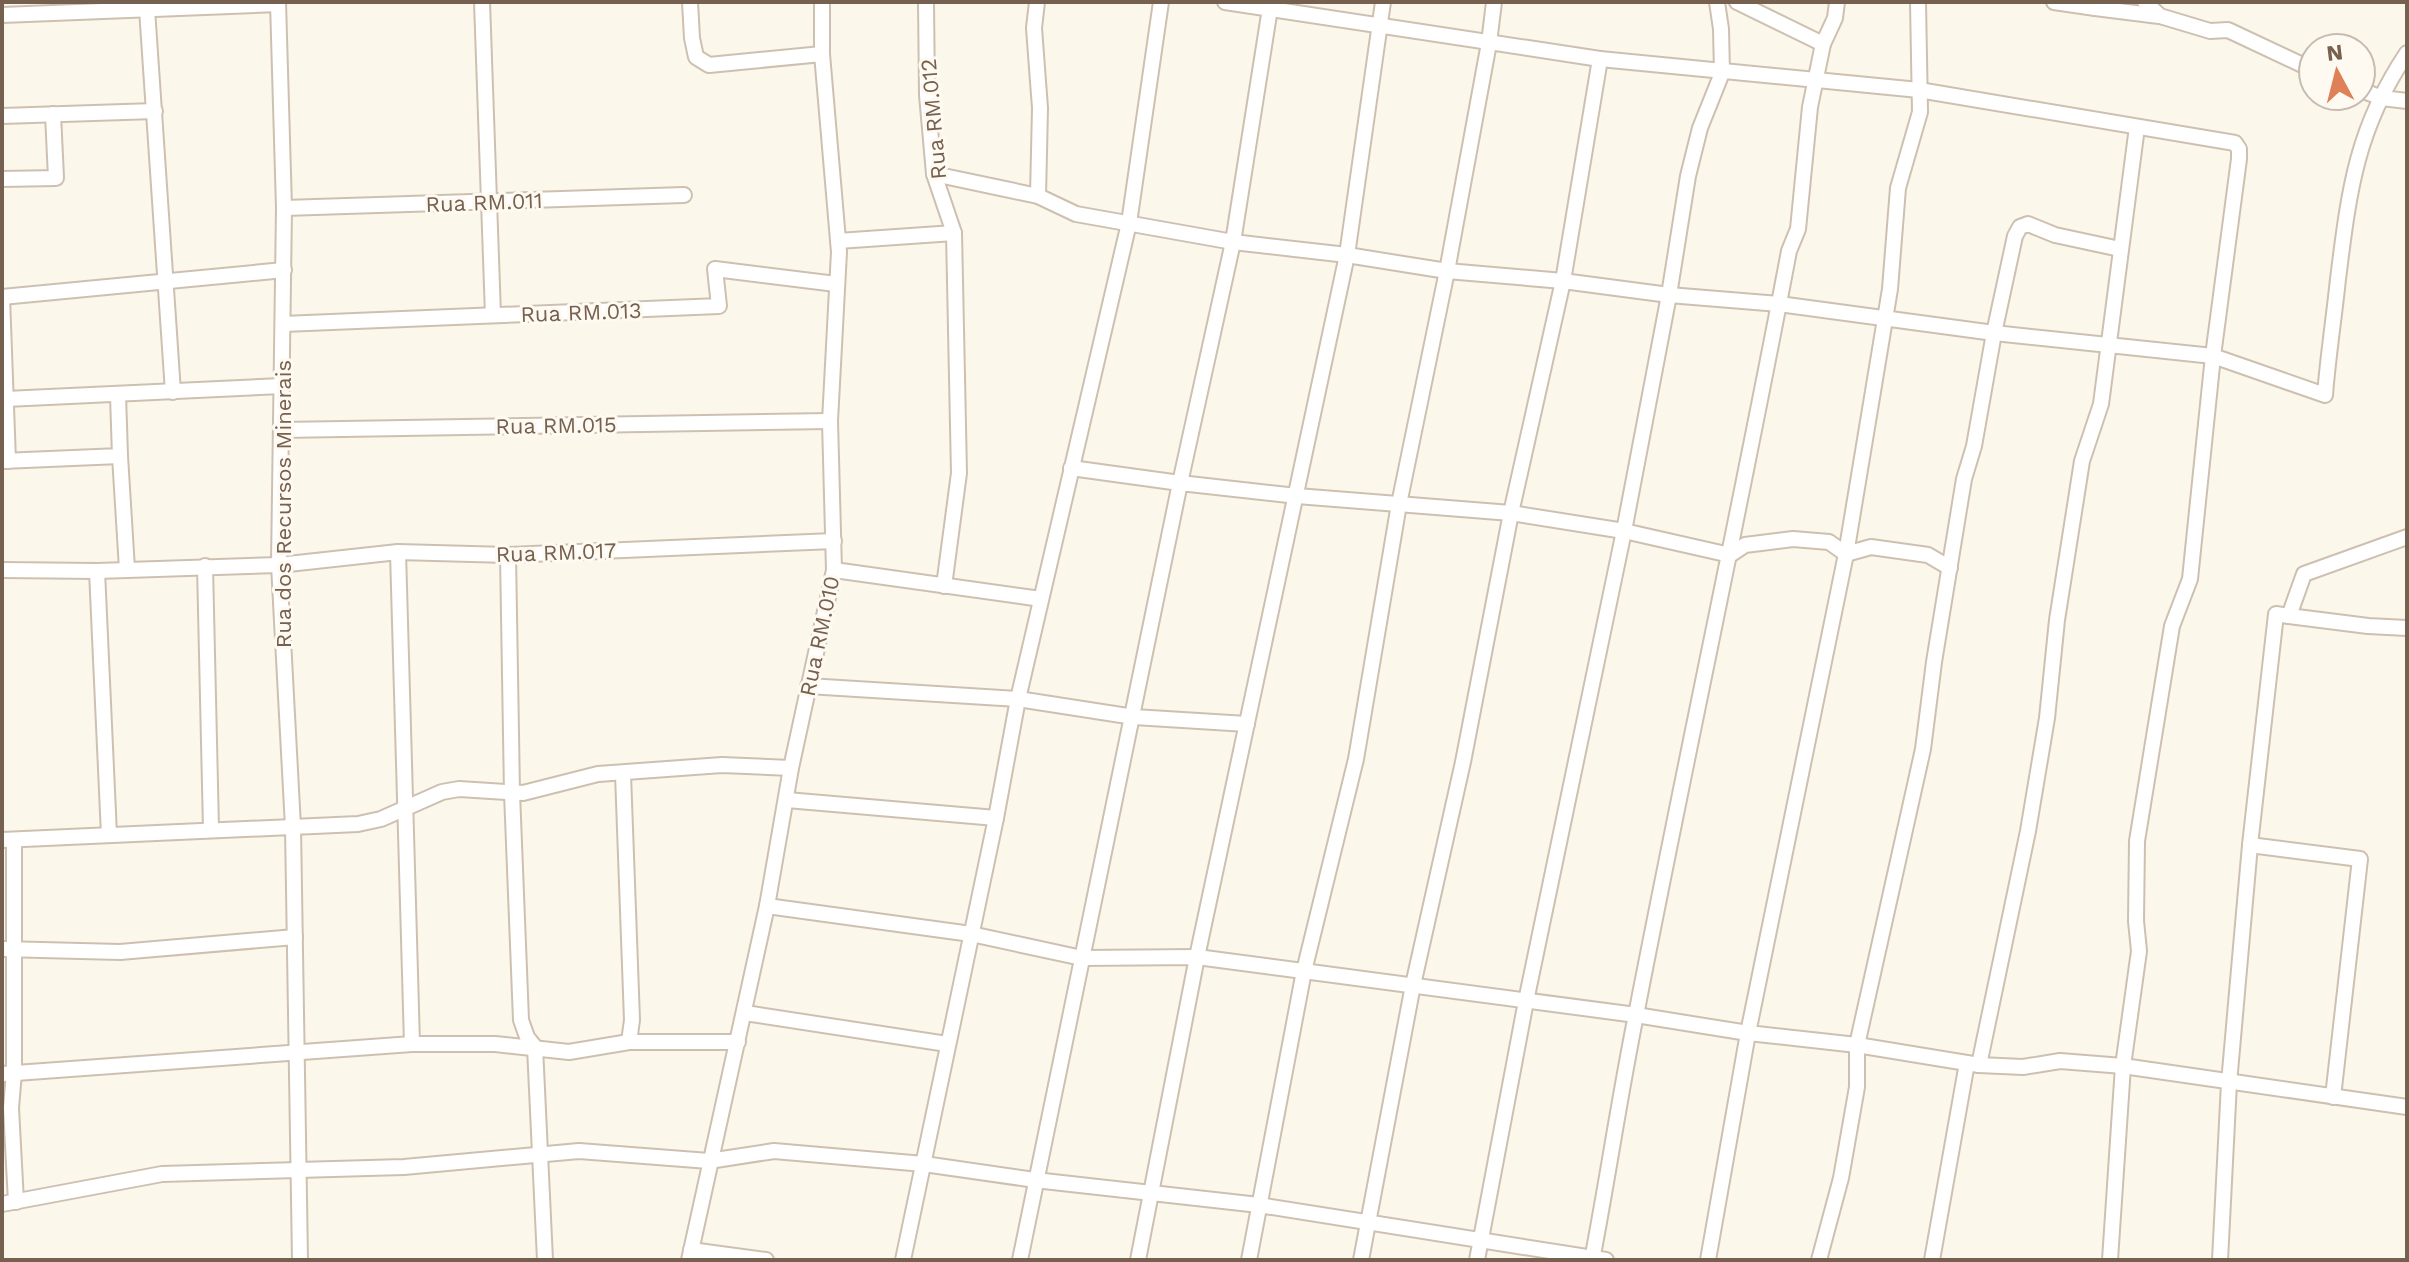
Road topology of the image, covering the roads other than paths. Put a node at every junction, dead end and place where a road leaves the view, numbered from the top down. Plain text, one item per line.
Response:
1 (482, 2) edge
2 (690, 2) edge
3 (822, 2) edge
4 (926, 2) edge
5 (1037, 2) edge
6 (1161, 2) edge
7 (1225, 2) edge
8 (1383, 2) edge
9 (1494, 2) edge
10 (1717, 2) edge
11 (1737, 2) edge
12 (1837, 2) edge
13 (1918, 2) edge
14 (2054, 2) edge
15 (2145, 2) edge
16 (278, 3) edge
17 (2095, 5) edge
18 (1270, 6) edge
19 (47, 8) edge
20 (147, 9) junction
21 (2, 15) edge
22 (2160, 16) junction
23 (1380, 24) junction
24 (1489, 43) junction
25 (1823, 44) junction
26 (2407, 53) edge
27 (822, 54) junction
28 (1600, 59) junction
29 (2297, 62) edge
30 (1722, 73) junction
31 (1815, 82) junction
32 (1919, 90) junction
33 (2377, 96) edge
34 (2382, 98) junction
35 (2407, 101) edge
36 (155, 111) junction
37 (53, 114) junction
38 (2, 116) edge
39 (2137, 127) junction
40 (934, 174) junction
41 (2, 179) edge
42 (684, 195) dead end
43 (1038, 196) junction
44 (488, 202) junction
45 (284, 208) junction
46 (1129, 223) junction
47 (954, 233) junction
48 (838, 241) junction
49 (1233, 242) junction
50 (2120, 249) junction
51 (1347, 255) junction
52 (284, 270) junction
53 (1447, 271) junction
54 (1563, 281) junction
55 (167, 283) junction
56 (836, 284) junction
57 (1669, 295) junction
58 (2, 297) edge
59 (1779, 304) junction
60 (493, 315) junction
61 (1885, 319) junction
62 (283, 324) junction
63 (1994, 333) junction
64 (2107, 344) junction
65 (2213, 356) junction
66 (282, 386) junction
67 (173, 392) junction
68 (118, 395) junction
69 (6, 399) junction
70 (830, 421) junction
71 (282, 430) junction
72 (120, 456) junction
73 (5, 461) edge
74 (1071, 468) junction
75 (1180, 483) junction
76 (1297, 496) junction
77 (1399, 504) junction
78 (1511, 513) junction
79 (1624, 531) junction
80 (2407, 537) edge
81 (834, 541) junction
82 (398, 552) junction
83 (1846, 554) junction
84 (508, 555) junction
85 (1730, 555) junction
86 (279, 565) junction
87 (205, 566) junction
88 (1950, 568) junction
89 (127, 569) junction
90 (2, 570) edge
91 (834, 570) junction
92 (97, 571) junction
93 (944, 586) junction
94 (1041, 599) junction
95 (2289, 616) junction
96 (2407, 628) edge
97 (808, 686) junction
98 (1018, 699) junction
99 (1134, 717) junction
100 (1247, 724) junction
101 (791, 768) junction
102 (623, 774) junction
103 (512, 793) junction
104 (787, 800) junction
105 (405, 808) junction
106 (996, 818) junction
107 (293, 827) junction
108 (211, 829) junction
109 (109, 835) junction
110 (8, 840) edge
111 (2250, 845) junction
112 (767, 906) junction
113 (971, 934) junction
114 (295, 937) junction
115 (8, 949) edge
116 (1197, 957) junction
117 (1082, 958) junction
118 (1304, 971) junction
119 (1413, 985) junction
120 (1526, 1001) junction
121 (745, 1013) junction
122 (1636, 1015) junction
123 (521, 1020) junction
124 (1748, 1033) junction
125 (629, 1042) junction
126 (738, 1042) junction
127 (412, 1044) junction
128 (495, 1044) junction
129 (947, 1044) junction
130 (1857, 1045) junction
131 (535, 1047) junction
132 (296, 1054) junction
133 (1973, 1064) junction
134 (2123, 1066) junction
135 (8, 1073) edge
136 (2229, 1083) junction
137 (2333, 1097) junction
138 (2407, 1107) edge
139 (541, 1155) junction
140 (709, 1161) junction
141 (924, 1164) junction
142 (299, 1172) junction
143 (1035, 1180) junction
144 (1152, 1192) junction
145 (9, 1203) edge
146 (1259, 1205) junction
147 (1369, 1221) junction
148 (1480, 1240) junction
149 (690, 1255) edge
150 (1597, 1259) edge
151 (300, 1260) edge
152 (545, 1260) edge
153 (766, 1260) edge
154 (903, 1260) edge
155 (1020, 1260) edge
156 (1138, 1260) edge
157 (1249, 1260) edge
158 (1361, 1260) edge
159 (1477, 1260) edge
160 (1708, 1260) edge
161 (1819, 1260) edge
162 (1932, 1260) edge
163 (2110, 1260) edge
164 (2220, 1260) edge

1 - 44 street
2 - 27 street
3 - 27 street, Rua RM.010
4 - 40 street, Rua RM.012
5 - 43 street
6 - 46 street
7 - 18 street
8 - 23 street
9 - 24 street
10 - 30 street
11 - 25 street
12 - 25 street
13 - 32 street
14 - 17 street
15 - 22 street
16 - 20 street
16 - 45 street, Rua dos Recursos Minerais
17 - 22 street
18 - 23 street
18 - 49 street
19 - 20 street
19 - 21 street
20 - 36 street
22 - 29 street
23 - 24 street
23 - 51 street
24 - 28 street
24 - 53 street
25 - 31 street
26 - 34 street
27 - 48 street, Rua RM.010
28 - 30 street
28 - 54 street
30 - 31 street
30 - 57 street
31 - 32 street
31 - 59 street
32 - 39 street
32 - 61 street
33 - 34 street
34 - 35 street
34 - 65 street
36 - 37 street
36 - 55 street
37 - 38 street
37 - 41 street
39 - 50 street
39 - 65 street
40 - 43 street
40 - 47 street, Rua RM.012
42 - 44 street, Rua RM.011
43 - 46 street
44 - 45 street, Rua RM.011
44 - 60 street
45 - 52 street, Rua dos Recursos Minerais
46 - 49 street
46 - 74 street
47 - 48 street
47 - 93 street, Rua RM.012
48 - 56 street, Rua RM.010
49 - 51 street
49 - 75 street
50 - 63 street
50 - 64 street
51 - 53 street
51 - 76 street
52 - 55 street
52 - 62 street, Rua dos Recursos Minerais
53 - 54 street
53 - 77 street
54 - 57 street
54 - 78 street
55 - 58 street
55 - 67 street
56 - 60 street, Rua RM.013
56 - 70 street, Rua RM.010
57 - 59 street
57 - 79 street
58 - 69 street
59 - 61 street
59 - 85 street
60 - 62 street, Rua RM.013
61 - 63 street
61 - 83 street
62 - 66 street, Rua dos Recursos Minerais
63 - 64 street
63 - 88 street
64 - 65 street
64 - 133 street
65 - 134 street
66 - 67 street
66 - 71 street, Rua dos Recursos Minerais
67 - 68 street
68 - 69 street
68 - 72 street
69 - 73 street
70 - 71 street, Rua RM.015
70 - 81 street, Rua RM.010
71 - 86 street, Rua dos Recursos Minerais
72 - 73 street
72 - 89 street
74 - 75 street
74 - 94 street
75 - 76 street
75 - 99 street
76 - 77 street
76 - 100 street
77 - 78 street
77 - 118 street
78 - 79 street
78 - 119 street
79 - 85 street
79 - 120 street
80 - 95 street
81 - 84 street, Rua RM.017
81 - 91 street, Rua RM.010
82 - 84 street, Rua RM.017
82 - 86 street, Rua RM.017
82 - 105 street
83 - 85 street
83 - 88 street
83 - 124 street
84 - 103 street
85 - 122 street
86 - 87 street, Rua RM.017
86 - 107 street, Rua dos Recursos Minerais
87 - 89 street, Rua RM.017
87 - 108 street
88 - 130 street
89 - 92 street, Rua RM.017
90 - 92 street, Rua RM.017
91 - 93 street
91 - 97 street, Rua RM.010
92 - 109 street
93 - 94 street
94 - 98 street
95 - 96 street
95 - 111 street
97 - 98 street
97 - 101 street, Rua RM.010
98 - 99 street
98 - 106 street
99 - 100 street
99 - 117 street
100 - 116 street
101 - 102 street
101 - 104 street, Rua RM.010
102 - 103 street
102 - 125 street
103 - 105 street
103 - 123 street
104 - 106 street
104 - 112 street, Rua RM.010
105 - 107 street
105 - 127 street
106 - 113 street
107 - 108 street
107 - 114 street, Rua dos Recursos Minerais
108 - 109 street
109 - 110 street
110 - 115 street
111 - 136 street
111 - 137 street
112 - 113 street
112 - 121 street, Rua RM.010
113 - 117 street
113 - 129 street
114 - 115 street
114 - 132 street, Rua dos Recursos Minerais
115 - 135 street
116 - 117 street
116 - 118 street
116 - 144 street
117 - 143 street
118 - 119 street
118 - 146 street
119 - 120 street
119 - 147 street
120 - 122 street
120 - 148 street
121 - 126 street, Rua RM.010
121 - 129 street
122 - 124 street
122 - 150 street
123 - 128 street
123 - 131 street
124 - 130 street
124 - 160 street
125 - 126 street
125 - 131 street
126 - 140 street, Rua RM.010
127 - 128 street
127 - 132 street
128 - 131 street
129 - 141 street
130 - 133 street
130 - 161 street
131 - 139 street
132 - 135 street
132 - 142 street, Rua dos Recursos Minerais
133 - 134 street
133 - 162 street
134 - 136 street
134 - 163 street
135 - 145 street
136 - 137 street
136 - 164 street
137 - 138 street
139 - 140 street
139 - 142 street
139 - 152 street
140 - 141 street
140 - 149 street, Rua RM.010
141 - 143 street
141 - 154 street
142 - 145 street
142 - 151 street, Rua dos Recursos Minerais
143 - 144 street
143 - 155 street
144 - 146 street
144 - 156 street
146 - 147 street
146 - 157 street
147 - 148 street
147 - 158 street
148 - 150 street
148 - 159 street
149 - 153 street

